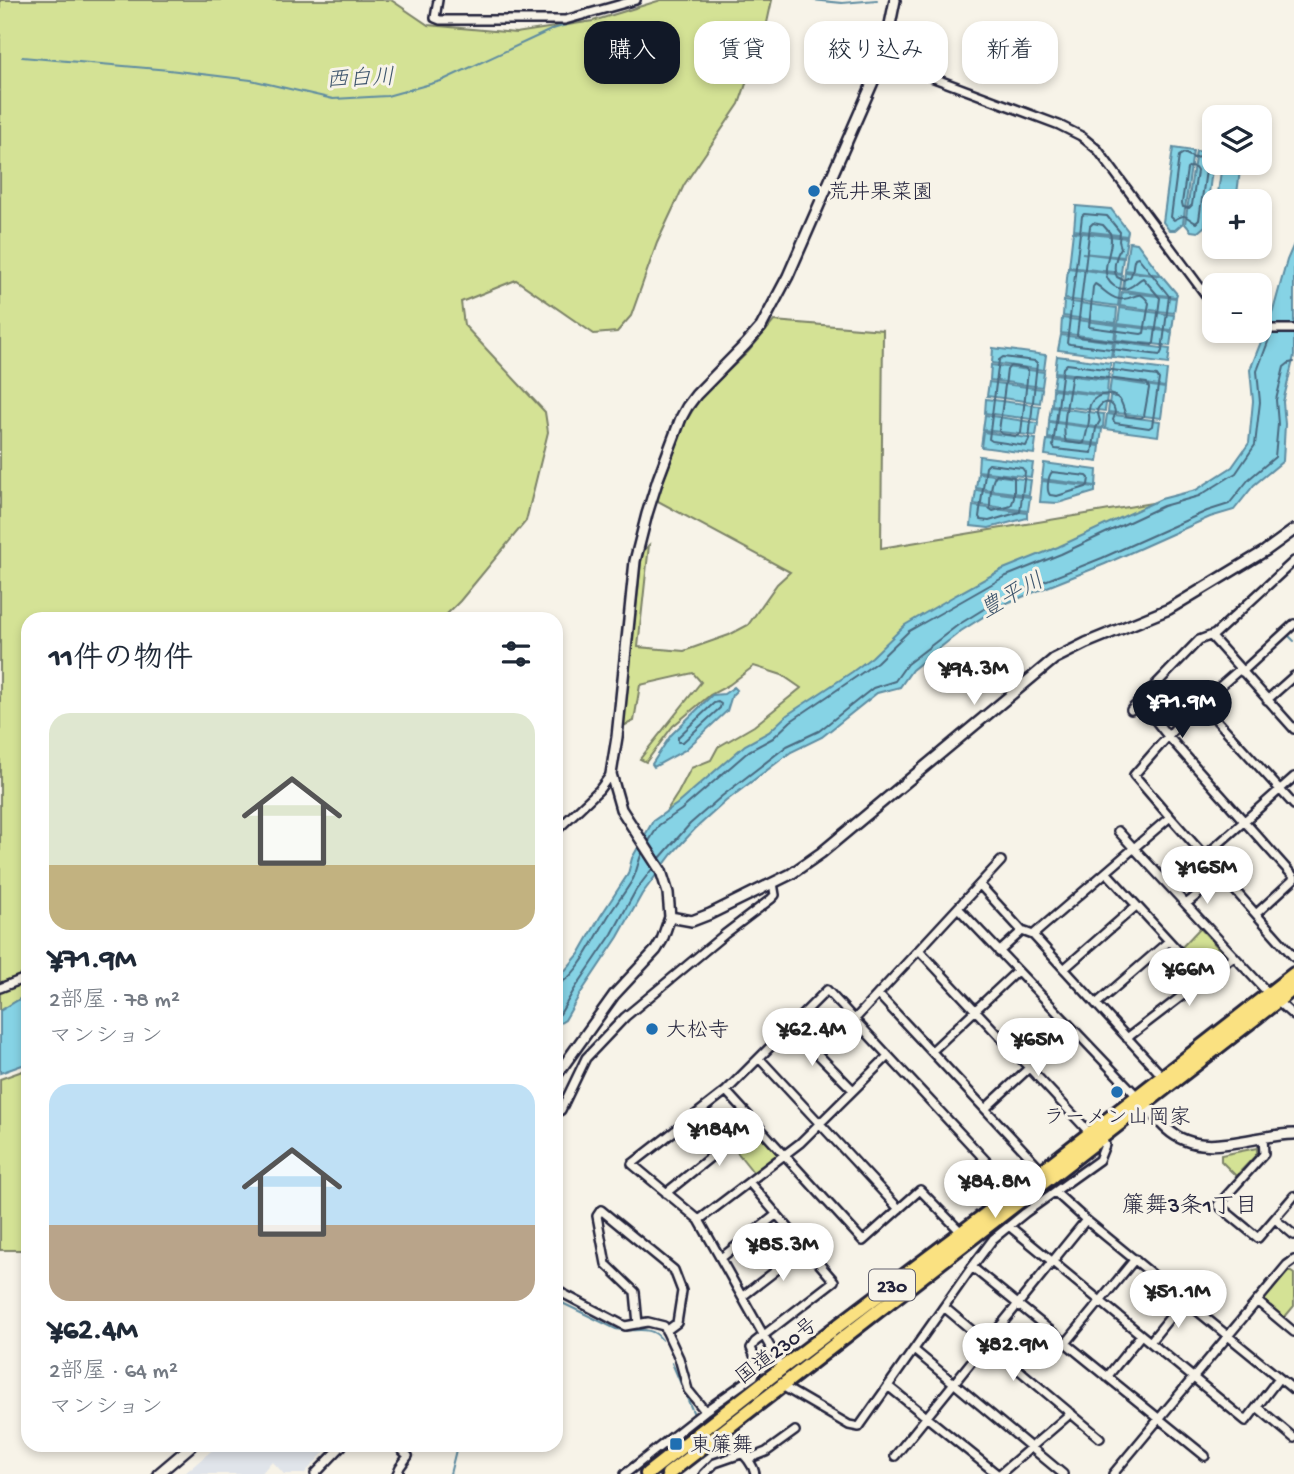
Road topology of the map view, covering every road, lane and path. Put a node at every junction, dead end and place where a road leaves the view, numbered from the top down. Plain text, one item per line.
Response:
1 (438, 0) edge
2 (636, 0) edge
3 (895, 0) edge
4 (891, 21) edge
5 (948, 83) edge
6 (872, 84) edge
7 (1202, 290) edge
8 (1272, 329) edge
9 (1294, 329) edge
10 (1294, 530) edge
11 (1294, 561) edge
12 (1294, 624) edge
13 (1211, 636) junction
14 (1241, 670) junction
15 (1294, 676) edge
16 (1267, 700) junction
17 (1140, 701) junction
18 (1201, 703) junction
19 (1131, 710) dead end
20 (1294, 728) edge
21 (1167, 735) junction
22 (611, 774) junction
23 (1294, 778) edge
24 (1280, 790) junction
25 (1294, 806) edge
26 (1170, 817) junction
27 (1245, 821) junction
28 (563, 824) edge
29 (1118, 831) dead end
30 (1134, 848) junction
31 (1205, 856) junction
32 (1001, 861) dead end
33 (1105, 872) junction
34 (1222, 875) junction
35 (1294, 878) edge
36 (773, 883) junction
37 (979, 885) junction
38 (1186, 904) junction
39 (1136, 906) junction
40 (958, 908) junction
41 (670, 912) junction
42 (1256, 914) junction
43 (1022, 931) junction
44 (1033, 935) junction
45 (1169, 942) junction
46 (919, 950) junction
47 (999, 952) junction
48 (1234, 956) junction
49 (1294, 957) edge
50 (1064, 969) junction
51 (1017, 971) junction
52 (1294, 974) edge
53 (1204, 979) junction
54 (21, 980) edge
55 (0, 988) edge
56 (1294, 988) edge
57 (878, 994) junction
58 (1273, 997) junction
59 (1096, 1004) junction
60 (975, 1010) junction
61 (1294, 1016) edge
62 (854, 1020) junction
63 (790, 1026) junction
64 (1072, 1028) junction
65 (1127, 1038) junction
66 (932, 1051) junction
67 (888, 1056) junction
68 (759, 1058) junction
69 (563, 1066) edge
70 (1030, 1068) junction
71 (1167, 1080) junction
72 (853, 1090) junction
73 (726, 1091) junction
74 (1141, 1100) junction
75 (563, 1106) edge
76 (986, 1108) junction
77 (754, 1122) junction
78 (819, 1124) junction
79 (1096, 1133) junction
80 (1294, 1134) edge
81 (1263, 1137) junction
82 (784, 1155) junction
83 (1042, 1170) junction
84 (749, 1182) junction
85 (1015, 1192) junction
86 (1055, 1192) junction
87 (666, 1193) junction
88 (1294, 1196) edge
89 (899, 1209) junction
90 (777, 1214) junction
91 (1275, 1219) junction
92 (699, 1220) junction
93 (1086, 1220) junction
94 (1009, 1226) junction
95 (962, 1233) junction
96 (1294, 1235) edge
97 (806, 1248) junction
98 (720, 1258) junction
99 (1135, 1259) junction
100 (1052, 1261) junction
101 (1292, 1265) edge
102 (972, 1267) junction
103 (563, 1294) edge
104 (743, 1296) junction
105 (1184, 1300) junction
106 (1257, 1301) junction
107 (1101, 1302) junction
108 (1017, 1304) junction
109 (944, 1307) junction
110 (638, 1324) junction
111 (667, 1331) junction
112 (1294, 1332) edge
113 (1141, 1335) junction
114 (764, 1336) junction
115 (1227, 1336) junction
116 (1150, 1342) junction
117 (986, 1343) junction
118 (1066, 1343) junction
119 (914, 1349) junction
120 (1107, 1377) junction
121 (784, 1378) junction
122 (1193, 1378) junction
123 (1279, 1378) junction
124 (954, 1382) junction
125 (888, 1386) junction
126 (1294, 1390) edge
127 (1257, 1407) junction
128 (705, 1411) junction
129 (1071, 1413) junction
130 (926, 1417) junction
131 (1159, 1419) junction
132 (795, 1431) dead end
133 (1100, 1438) dead end
134 (1294, 1438) edge
135 (731, 1442) dead end
136 (1031, 1447) junction
137 (184, 1452) edge
138 (336, 1452) edge
139 (404, 1452) edge
140 (895, 1456) dead end
141 (1205, 1456) dead end
142 (745, 1457) junction
143 (321, 1467) junction
144 (663, 1471) edge
145 (158, 1474) edge
146 (315, 1474) edge
147 (329, 1474) edge
148 (397, 1474) edge
149 (625, 1474) edge
150 (647, 1474) edge
151 (704, 1474) edge
152 (755, 1474) edge
153 (998, 1474) edge
154 (1063, 1474) edge
155 (1112, 1474) edge

1 - 2 street
3 - 4 street
5 - 7 street
6 - 22 street
8 - 9 street
10 - 36 street
11 - 13 street
12 - 14 street
13 - 14 street
13 - 17 street
14 - 16 street
14 - 18 street
15 - 16 street
16 - 20 street
17 - 19 street
17 - 21 street
18 - 21 street
18 - 24 street
21 - 26 street
21 - 27 street
22 - 28 street
22 - 41 street
23 - 24 street
24 - 25 street
24 - 27 street
26 - 30 street
26 - 31 street
27 - 31 street
27 - 35 street
29 - 30 street
30 - 33 street
30 - 38 street
31 - 34 street
32 - 37 street
33 - 39 street
33 - 44 street
34 - 38 street
34 - 42 street
35 - 42 street
36 - 41 street
36 - 75 street
37 - 40 street
37 - 43 street
38 - 48 street
39 - 45 street
39 - 50 street
40 - 46 street
40 - 47 street
41 - 69 street
42 - 49 street
43 - 44 street
43 - 47 street
44 - 50 street
45 - 53 street
45 - 59 street
46 - 57 street
46 - 60 street
47 - 51 street
48 - 53 street
48 - 58 street
50 - 59 street
51 - 60 street
51 - 64 street
52 - 58 highway, 国道230号 / 230
53 - 65 street
54 - 55 street
56 - 58 highway, 国道230号 / 230
57 - 62 street
57 - 66 street
58 - 61 street
58 - 71 highway, 国道230号 / 230
59 - 65 street
60 - 66 street
60 - 70 street
62 - 63 street
62 - 67 street
63 - 68 street
63 - 72 street
64 - 70 street
64 - 74 street
65 - 71 street
66 - 76 street
67 - 72 street
67 - 85 street
68 - 73 street
68 - 78 street
70 - 76 street
70 - 79 street
71 - 74 highway, 国道230号 / 230
72 - 78 street
73 - 77 street
73 - 87 street
74 - 79 highway, 国道230号 / 230
74 - 81 street
76 - 83 street
77 - 82 street
77 - 87 street
78 - 82 street
78 - 89 street
79 - 83 highway, 国道230号 / 230
79 - 86 street
79 - 121 highway, 国道230号 / 230
80 - 81 street
81 - 91 street
82 - 84 street
82 - 89 street
83 - 85 highway, 国道230号 / 230
84 - 90 street
84 - 92 street
85 - 95 highway, 国道230号 / 230
86 - 93 street
86 - 94 street
87 - 92 street
88 - 91 street
89 - 95 street
90 - 97 street
90 - 98 street
91 - 96 street
92 - 98 street
93 - 99 street
93 - 100 street
94 - 100 street
94 - 102 street
95 - 121 highway, 国道230号 / 230
97 - 104 street
97 - 114 street
98 - 104 street
99 - 105 street
99 - 107 street
100 - 107 street
100 - 108 street
101 - 106 street
102 - 108 street
102 - 109 street
103 - 110 street
104 - 114 street
105 - 115 street
105 - 116 street
106 - 112 street
106 - 115 street
107 - 113 street
107 - 118 street
108 - 117 street
108 - 118 street
109 - 117 street
109 - 119 street
110 - 111 street
110 - 111 street
111 - 128 street
113 - 116 street
113 - 120 street
114 - 121 street
114 - 128 street
115 - 122 street
115 - 123 street
116 - 122 street
117 - 124 street
117 - 129 street
118 - 120 street
119 - 124 street
119 - 125 street
120 - 131 street
121 - 125 street
121 - 144 highway, 国道230号 / 230
122 - 127 street
122 - 131 street
123 - 126 street
123 - 127 street
124 - 130 street
124 - 136 street
125 - 130 street
127 - 134 street
128 - 149 street
129 - 133 street
129 - 136 street
130 - 140 street
130 - 153 street
131 - 141 street
131 - 155 street
132 - 142 street
135 - 142 street
136 - 153 street
136 - 154 street
137 - 145 street
138 - 143 street
139 - 148 street
142 - 151 street
142 - 152 street
143 - 146 street
143 - 147 street
144 - 150 highway, 国道230号 / 230

